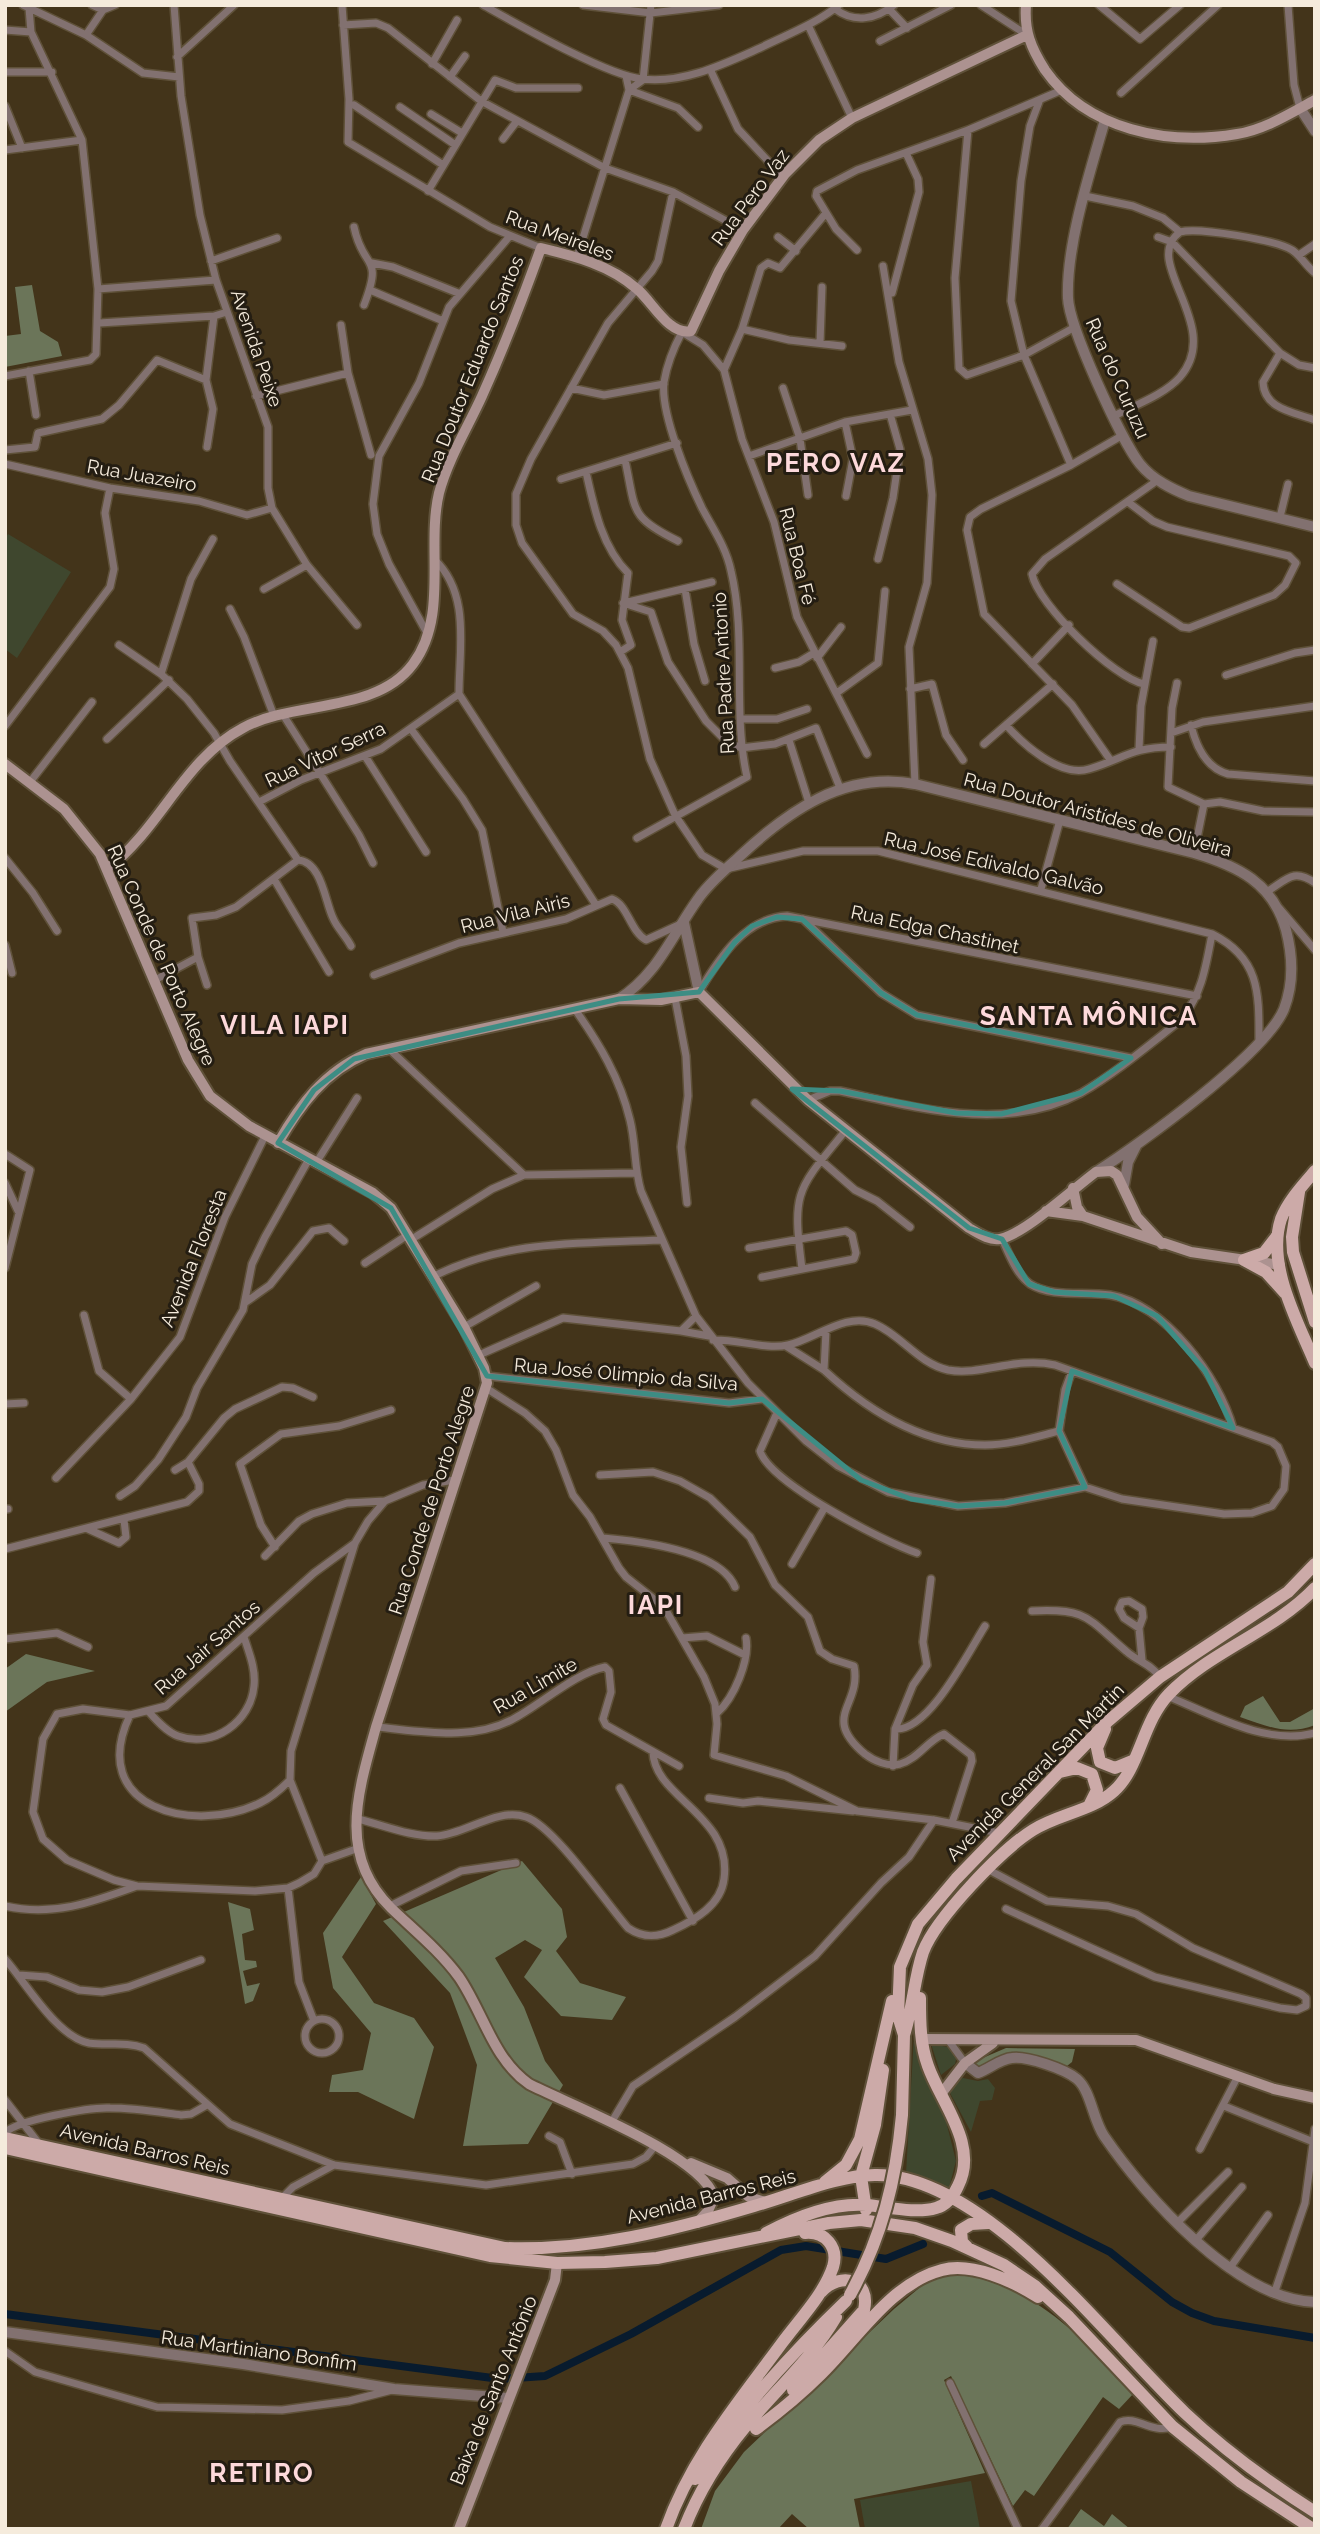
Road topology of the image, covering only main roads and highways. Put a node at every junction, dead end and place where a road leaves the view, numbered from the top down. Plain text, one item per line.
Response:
1 (1026, 5) edge
2 (1027, 35) junction
3 (1315, 100) edge
4 (541, 248) joint
5 (682, 332) joint
6 (5, 764) edge
7 (108, 868) junction
8 (278, 1143) junction
9 (1315, 1171) edge
10 (1073, 1188) junction
11 (1298, 1192) junction
12 (1046, 1211) junction
13 (1083, 1216) junction
14 (1277, 1236) junction
15 (1162, 1244) junction
16 (1244, 1260) junction
17 (1280, 1265) junction
18 (1303, 1291) junction
19 (1289, 1298) junction
20 (1315, 1322) edge
21 (1315, 1363) edge
22 (1315, 1564) edge
23 (1315, 1588) edge
24 (1107, 1722) junction
25 (1132, 1760) junction
26 (1058, 1772) junction
27 (1088, 1806) junction
28 (921, 1959) junction
29 (900, 1966) junction
30 (887, 2024) junction
31 (904, 2035) junction
32 (921, 2039) junction
33 (998, 2040) junction
34 (941, 2094) junction
35 (1315, 2098) edge
36 (5, 2136) edge
37 (5, 2148) edge
38 (675, 2157) junction
39 (861, 2176) junction
40 (738, 2187) junction
41 (806, 2192) junction
42 (714, 2197) junction
43 (953, 2197) junction
44 (768, 2202) junction
45 (864, 2205) junction
46 (697, 2223) junction
47 (894, 2223) junction
48 (988, 2223) junction
49 (777, 2235) junction
50 (753, 2240) junction
51 (528, 2249) junction
52 (969, 2249) junction
53 (558, 2263) junction
54 (848, 2298) junction
55 (812, 2303) junction
56 (1069, 2317) junction
57 (755, 2429) junction
58 (724, 2457) junction
59 (1315, 2512) edge
60 (459, 2529) edge
61 (666, 2529) edge
62 (684, 2529) edge
63 (1313, 2529) edge

1 - 2 main road
2 - 3 main road
2 - 5 main road, Rua Pero Vaz
4 - 5 main road, Rua Meireles
4 - 7 main road, Rua Doutor Eduardo Santos
6 - 7 main road, Rua Conde de Porto Alegre
7 - 8 main road, Rua Conde de Porto Alegre
8 - 12 main road, Rua Doutor Aristídes de Oliveira
8 - 38 main road, Rua Conde de Porto Alegre
9 - 11 main road
10 - 12 main road, Rua Doutor Aristídes de Oliveira
10 - 13 main road
10 - 15 main road, Rua Doutor Aristídes de Oliveira
11 - 14 main road
11 - 18 main road
12 - 13 main road
13 - 15 main road
14 - 16 main road
14 - 17 main road
15 - 16 main road
16 - 17 main road
16 - 19 main road
17 - 18 main road
17 - 19 main road
18 - 20 main road
19 - 21 main road
22 - 24 main road, Avenida General San Martin
23 - 25 main road, Avenida General San Martin
24 - 25 main road
24 - 26 main road, Avenida General San Martin
25 - 27 main road, Avenida General San Martin
26 - 27 main road
26 - 29 main road, Avenida General San Martin
27 - 28 main road, Avenida General San Martin
28 - 31 main road, Avenida General San Martin
28 - 32 main road
29 - 30 main road
29 - 31 main road, Avenida General San Martin
30 - 39 main road
30 - 41 main road
31 - 54 main road, Avenida General San Martin, bridge
32 - 33 main road
32 - 34 main road
33 - 34 main road
33 - 35 main road
34 - 43 main road
36 - 51 main road, Avenida Barros Reis
37 - 53 main road, Avenida Barros Reis
38 - 40 main road, Rua Conde de Porto Alegre
38 - 42 main road, Rua Conde de Porto Alegre
39 - 41 main road, Avenida Barros Reis
39 - 43 main road, Avenida Barros Reis
39 - 45 main road
40 - 42 main road
40 - 44 main road, Rua Conde de Porto Alegre
41 - 44 main road, Avenida Barros Reis
42 - 46 main road
43 - 45 main road
43 - 48 main road, Avenida Barros Reis
44 - 46 main road, Avenida Barros Reis
45 - 47 main road
45 - 50 main road
46 - 51 main road, Avenida Barros Reis
47 - 49 main road, Avenida Barros Reis
47 - 52 main road, Avenida Barros Reis
48 - 52 main road
48 - 59 main road, Avenida Barros Reis
49 - 50 main road, Avenida Barros Reis
49 - 55 main road
50 - 53 main road, Avenida Barros Reis
51 - 53 main road
52 - 56 main road, Avenida Barros Reis
53 - 60 main road, Baixa de Santo Antônio
54 - 58 main road
54 - 61 main road
55 - 57 main road
55 - 61 main road
56 - 57 main road
56 - 63 main road, Avenida Barros Reis
57 - 58 main road
58 - 62 main road

